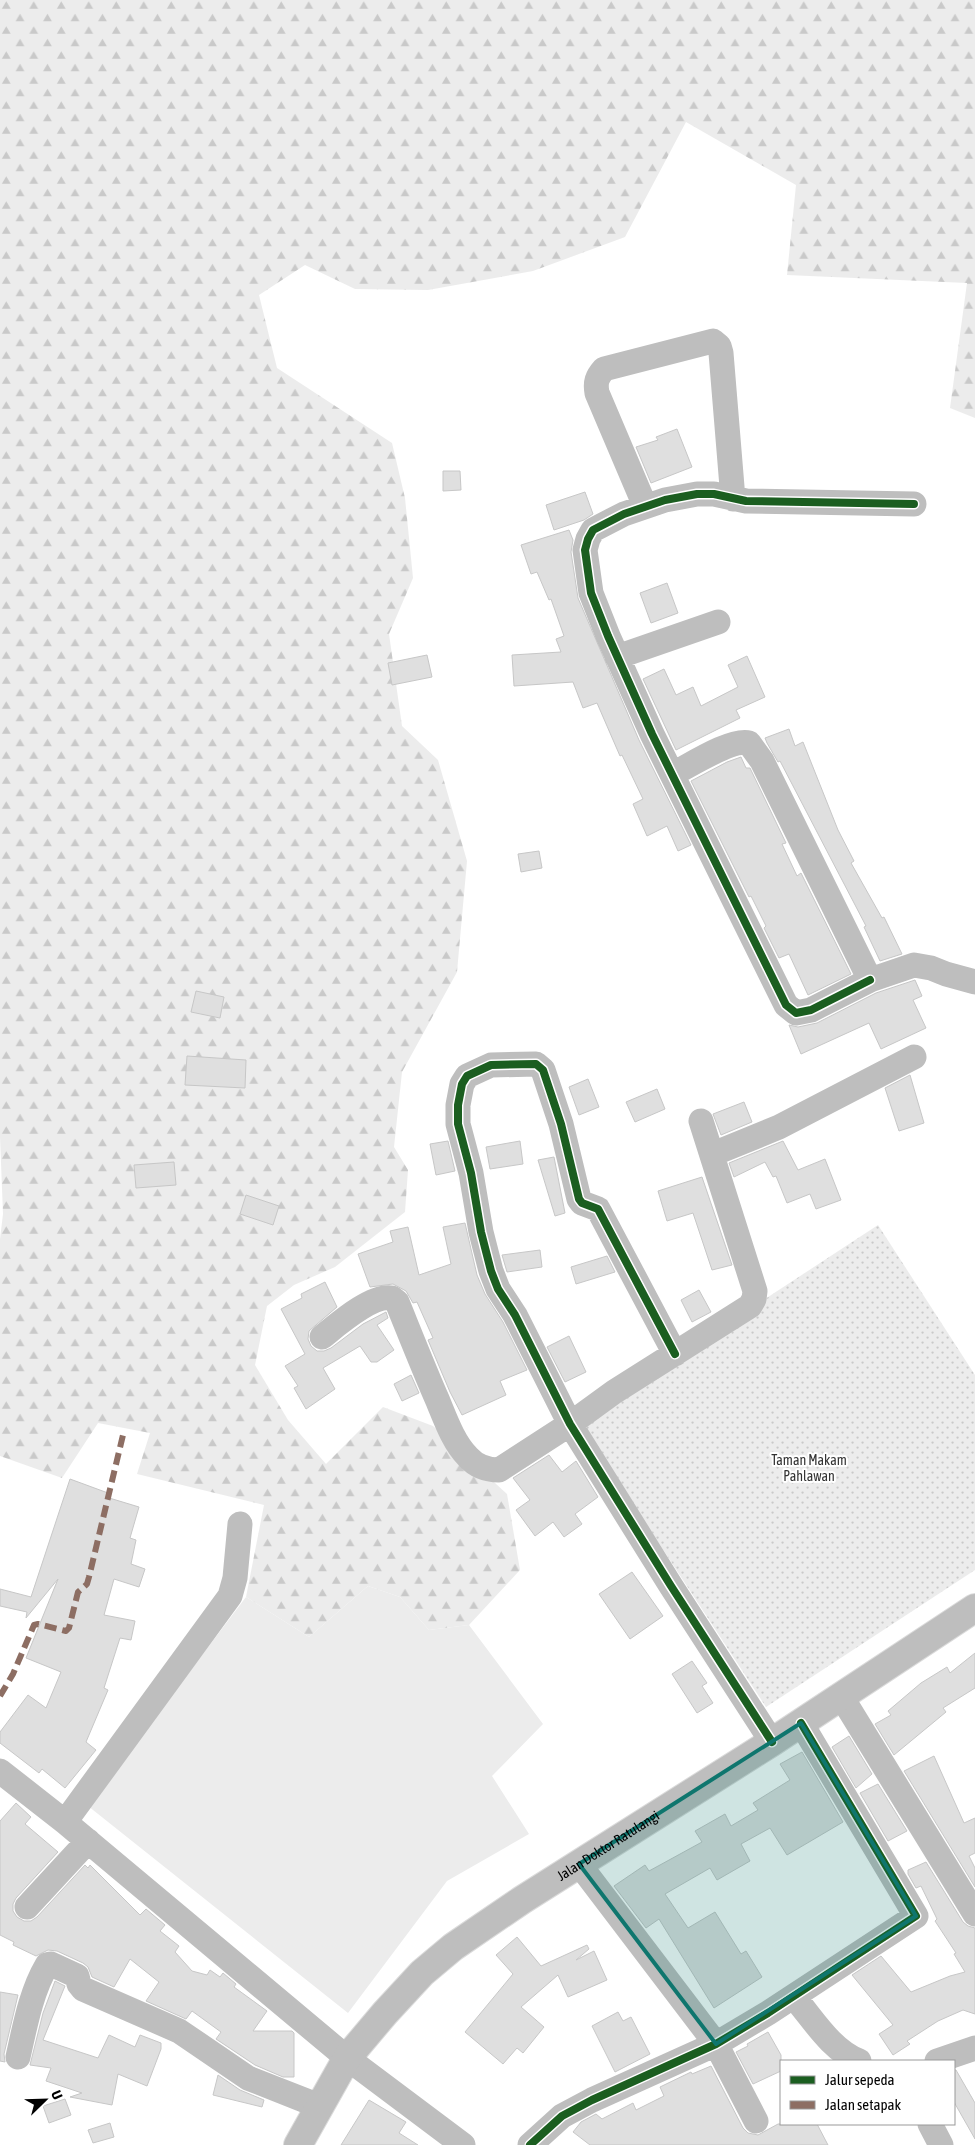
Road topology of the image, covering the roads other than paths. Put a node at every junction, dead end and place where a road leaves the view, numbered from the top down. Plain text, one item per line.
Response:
1 (733, 499) junction
2 (914, 504) dead end
3 (645, 506) junction
4 (718, 622) dead end
5 (617, 657) junction
6 (673, 774) junction
7 (870, 980) junction
8 (975, 982) edge
9 (914, 1057) dead end
10 (701, 1121) dead end
11 (713, 1154) junction
12 (322, 1337) dead end
13 (674, 1354) junction
14 (570, 1424) junction
15 (240, 1524) dead end
16 (975, 1608) edge
17 (841, 1696) junction
18 (801, 1723) junction
19 (772, 1742) junction
20 (2, 1777) edge
21 (64, 1822) junction
22 (88, 1841) junction
23 (579, 1864) junction
24 (27, 1907) dead end
25 (975, 1914) edge
26 (794, 1997) junction
27 (716, 2044) junction
28 (975, 2048) edge
29 (18, 2057) dead end
30 (347, 2058) junction
31 (856, 2060) edge
32 (940, 2060) edge
33 (319, 2106) junction
34 (756, 2121) dead end
35 (931, 2125) edge
36 (298, 2145) edge
37 (463, 2145) edge
38 (530, 2145) edge
39 (941, 2145) edge

1 - 2 street
1 - 3 street
1 - 3 street
3 - 5 street
4 - 5 street
5 - 6 street
6 - 7 street
6 - 7 street
7 - 8 street
9 - 11 street
10 - 11 street
11 - 13 street
12 - 14 street
13 - 14 street
13 - 14 street
14 - 19 street
15 - 21 street
16 - 17 highway, Jalan Doktor Ratulangi
17 - 18 highway, Jalan Doktor Ratulangi
17 - 25 street
18 - 19 highway, Jalan Doktor Ratulangi
18 - 26 street
19 - 23 highway, Jalan Doktor Ratulangi
20 - 21 street
21 - 22 street
22 - 24 street
22 - 30 street
23 - 27 street
23 - 30 highway, Jalan Doktor Ratulangi
26 - 27 street
26 - 31 street
27 - 34 street
27 - 38 street
28 - 32 street
29 - 33 street
30 - 33 highway, Jalan Doktor Ratulangi
30 - 37 street
33 - 36 highway, Jalan Doktor Ratulangi
35 - 39 street

